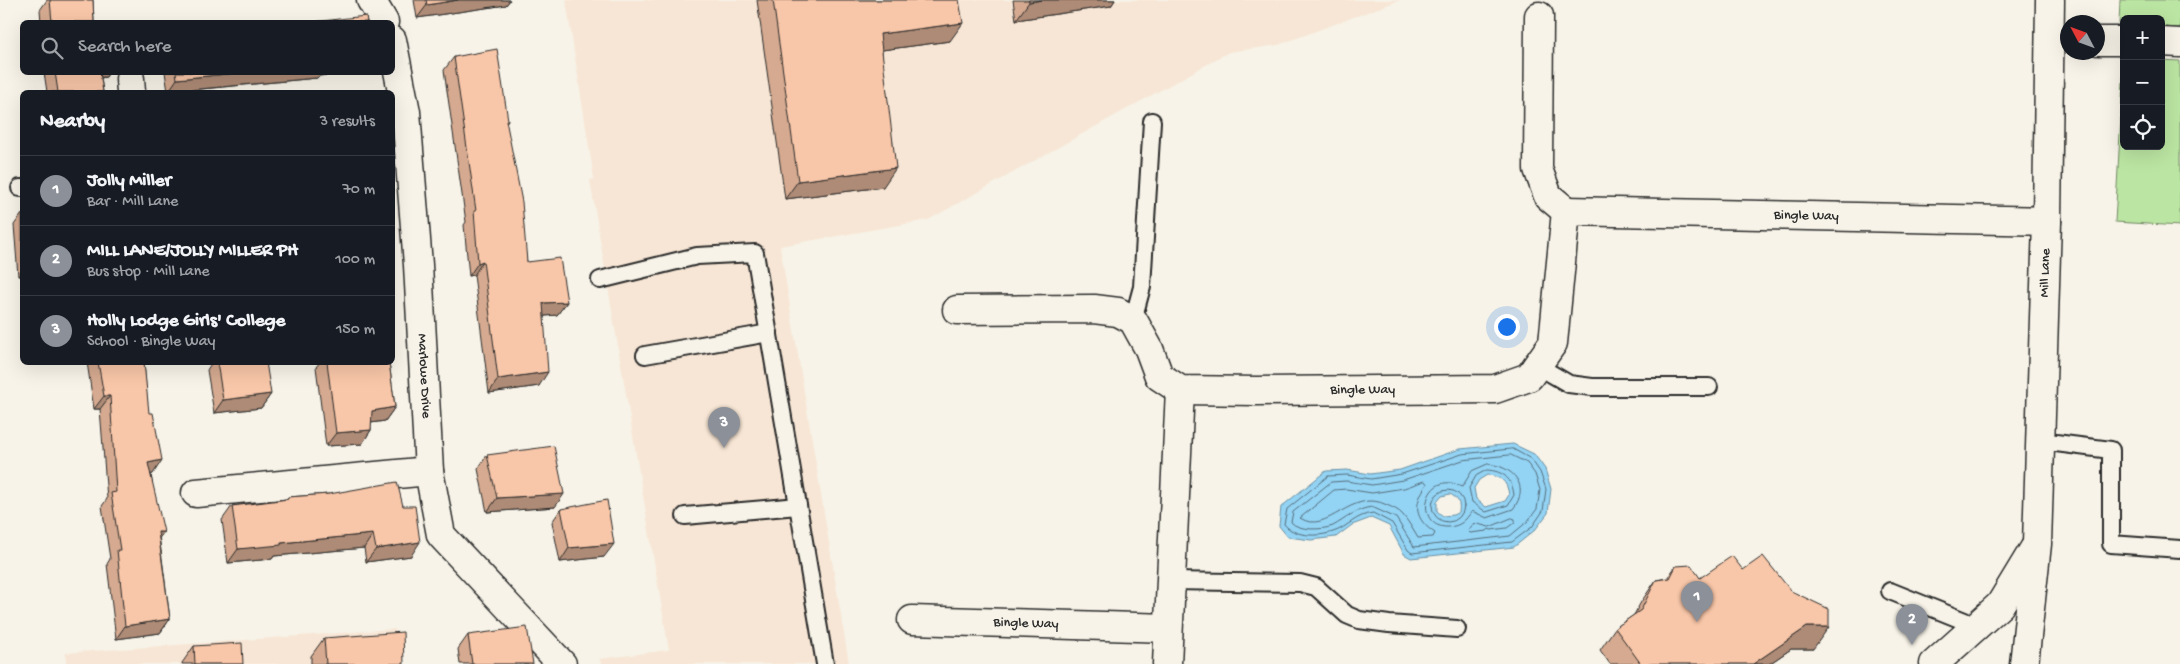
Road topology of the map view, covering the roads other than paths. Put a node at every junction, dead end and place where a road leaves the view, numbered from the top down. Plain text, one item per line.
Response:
1 (371, 0) edge
2 (2050, 0) edge
3 (1539, 16) dead end
4 (383, 20) edge
5 (2059, 40) edge
6 (2105, 41) edge
7 (2120, 41) edge
8 (2165, 42) edge
9 (2180, 43) edge
10 (395, 71) edge
11 (399, 113) edge
12 (1152, 121) dead end
13 (1566, 211) junction
14 (2046, 221) junction
15 (600, 280) dead end
16 (957, 310) dead end
17 (1133, 320) junction
18 (769, 333) junction
19 (645, 355) dead end
20 (1538, 366) junction
21 (1709, 387) dead end
22 (1180, 390) junction
23 (2040, 441) junction
24 (429, 471) junction
25 (196, 493) dead end
26 (798, 506) junction
27 (685, 516) dead end
28 (2037, 544) junction
29 (2180, 550) edge
30 (1171, 580) junction
31 (1890, 591) dead end
32 (912, 620) dead end
33 (1978, 626) junction
34 (1168, 628) junction
35 (1457, 629) dead end
36 (562, 664) edge
37 (825, 664) edge
38 (1167, 664) edge
39 (1934, 664) edge
40 (2024, 664) edge

1 - 4 street
2 - 5 street, Mill Lane
3 - 13 street
5 - 14 street, Mill Lane
6 - 7 street
8 - 9 street
10 - 11 street, Marlowe Drive
11 - 24 street, Marlowe Drive
12 - 17 lane
13 - 14 street, Bingle Way
13 - 20 street, Bingle Way
14 - 23 street, Mill Lane
15 - 18 lane
16 - 17 street
17 - 22 street
18 - 19 lane
18 - 26 lane
20 - 21 lane
20 - 22 street, Bingle Way
22 - 30 street
23 - 28 street, Mill Lane
23 - 29 lane
24 - 25 street
24 - 36 street, Marlowe Drive
26 - 27 lane
26 - 37 lane
28 - 33 street, Mill Lane
28 - 40 street, Mill Lane
30 - 34 street
30 - 35 lane
31 - 33 lane
32 - 34 street, Bingle Way
33 - 39 street, Mill Lane
34 - 38 street

